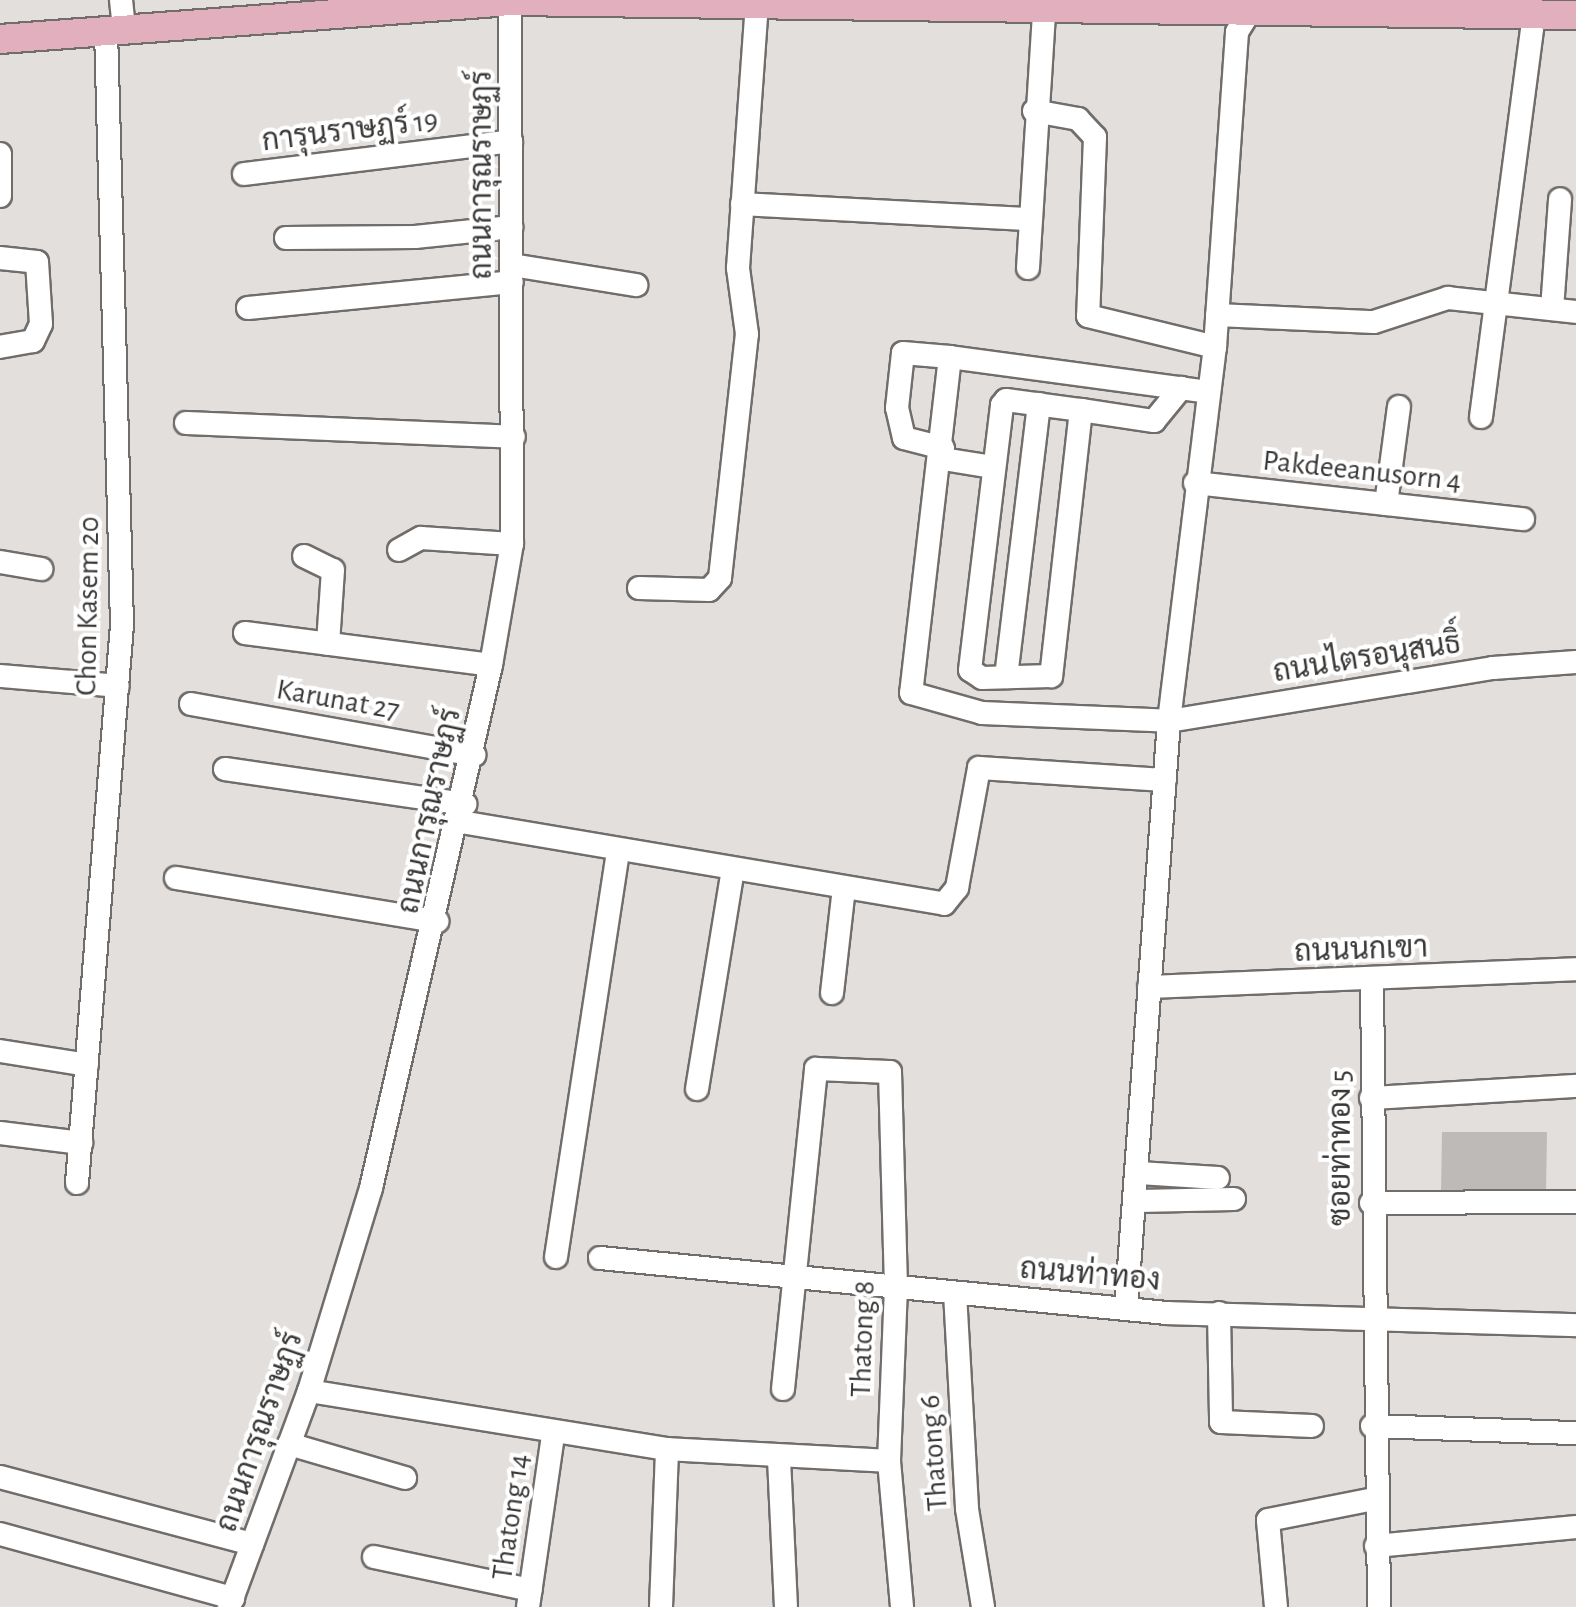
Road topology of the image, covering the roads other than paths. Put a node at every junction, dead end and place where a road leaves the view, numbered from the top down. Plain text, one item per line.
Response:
1 (510, 0) edge
2 (757, 2) junction
3 (1044, 3) edge
4 (1255, 4) edge
5 (254, 9) edge
6 (1576, 15) edge
7 (1534, 16) junction
8 (117, 18) edge
9 (0, 39) edge
10 (1034, 111) junction
11 (511, 141) junction
12 (0, 154) edge
13 (244, 174) dead end
14 (0, 196) edge
15 (1560, 199) dead end
16 (742, 204) junction
17 (1030, 219) junction
18 (511, 227) junction
19 (286, 238) dead end
20 (0, 258) edge
21 (1028, 268) dead end
22 (512, 273) junction
23 (636, 285) dead end
24 (1502, 304) junction
25 (248, 308) dead end
26 (1552, 309) junction
27 (1576, 312) edge
28 (1217, 315) junction
29 (0, 347) edge
30 (1215, 347) junction
31 (950, 357) junction
32 (1181, 388) junction
33 (1208, 392) junction
34 (1039, 404) junction
35 (1399, 407) dead end
36 (1081, 410) junction
37 (1481, 417) dead end
38 (186, 423) dead end
39 (514, 437) junction
40 (943, 453) junction
41 (993, 467) junction
42 (1195, 483) junction
43 (1386, 504) junction
44 (1523, 519) dead end
45 (512, 544) junction
46 (399, 550) dead end
47 (304, 556) dead end
48 (0, 562) edge
49 (41, 569) dead end
50 (639, 588) dead end
51 (245, 633) dead end
52 (328, 644) junction
53 (1576, 662) edge
54 (491, 665) junction
55 (0, 676) edge
56 (1051, 676) junction
57 (1006, 677) junction
58 (118, 686) junction
59 (191, 704) dead end
60 (1047, 715) junction
61 (1169, 721) junction
62 (474, 755) junction
63 (225, 769) dead end
64 (1165, 780) junction
65 (463, 813) junction
66 (618, 850) junction
67 (733, 870) junction
68 (176, 878) dead end
69 (844, 888) junction
70 (437, 921) junction
71 (1576, 969) edge
72 (1372, 981) junction
73 (1149, 987) junction
74 (832, 993) dead end
75 (0, 1051) edge
76 (87, 1065) junction
77 (1576, 1086) edge
78 (697, 1089) dead end
79 (1371, 1098) junction
80 (0, 1133) edge
81 (81, 1143) junction
82 (1139, 1173) junction
83 (1218, 1178) dead end
84 (77, 1183) dead end
85 (1234, 1199) dead end
86 (1138, 1201) junction
87 (1576, 1202) edge
88 (1371, 1203) junction
89 (556, 1257) dead end
90 (600, 1258) dead end
91 (795, 1277) junction
92 (896, 1287) junction
93 (955, 1293) junction
94 (1126, 1309) junction
95 (1219, 1313) junction
96 (1372, 1314) junction
97 (1576, 1325) edge
98 (783, 1389) dead end
99 (309, 1391) junction
100 (1312, 1426) dead end
101 (1372, 1426) junction
102 (1576, 1433) edge
103 (553, 1435) junction
104 (289, 1444) junction
105 (667, 1449) junction
106 (779, 1459) junction
107 (889, 1461) junction
108 (0, 1477) edge
109 (405, 1478) dead end
110 (1374, 1499) junction
111 (1576, 1527) edge
112 (0, 1534) edge
113 (252, 1544) junction
114 (1376, 1546) junction
115 (374, 1557) dead end
116 (529, 1598) edge
117 (231, 1602) edge
118 (661, 1607) edge
119 (786, 1607) edge
120 (902, 1607) edge
121 (983, 1607) edge
122 (1276, 1607) edge
123 (1379, 1607) edge

1 - 2 main road
1 - 5 main road
1 - 11 street, ถนนการุณราษฏร์
2 - 3 main road
2 - 16 street
3 - 4 main road
3 - 10 street
4 - 7 main road
4 - 28 street
5 - 8 main road
6 - 7 main road
7 - 24 street
8 - 9 main road
8 - 58 street, Chon Kasem 20
10 - 17 street
10 - 30 street
11 - 13 street, การุนราษฏร์ 19
11 - 18 street, ถนนการุณราษฏร์
12 - 14 street
15 - 26 street
16 - 17 street
16 - 50 street
17 - 21 street
18 - 19 street
18 - 22 street, ถนนการุณราษฏร์
20 - 29 street
22 - 23 street
22 - 25 street
22 - 39 street, ถนนการุณราษฏร์
24 - 26 street
24 - 28 street
24 - 37 street
26 - 27 street
28 - 30 street
30 - 33 street
31 - 32 street
31 - 40 street
31 - 40 street
32 - 33 street
32 - 36 street
33 - 42 street
34 - 36 street
34 - 41 street
34 - 57 street
35 - 43 street
36 - 56 street
38 - 39 street
39 - 45 street, ถนนการุณราษฏร์
40 - 41 street
40 - 60 street, ถนนไตรอนุสนธิ์
41 - 57 street
42 - 43 street, Pakdeeanusorn 4
42 - 61 street
43 - 44 street, Pakdeeanusorn 4
45 - 46 street
45 - 54 street, ถนนการุณราษฏร์
47 - 52 street
48 - 49 street
51 - 52 street
52 - 54 street
53 - 61 street, ถนนไตรอนุสนธิ์
54 - 62 street, ถนนการุณราษฏร์
55 - 58 street
56 - 57 street
56 - 60 street
58 - 76 street, Chon Kasem 20
59 - 62 street, Karunat 27
60 - 61 street, ถนนไตรอนุสนธิ์
61 - 64 street
62 - 65 street, ถนนการุณราษฏร์
63 - 65 street
64 - 69 street
64 - 73 street
65 - 66 street
65 - 70 street, ถนนการุณราษฏร์
66 - 67 street
66 - 89 street
67 - 69 street
67 - 78 street
68 - 70 street
69 - 74 street
70 - 99 street, ถนนการุณราษฏร์
71 - 72 street, ถนนนกเขา
72 - 73 street, ถนนนกเขา
72 - 79 street, ซอยท่าทอง 5
73 - 82 street
75 - 76 street
76 - 81 street, Chon Kasem 20
77 - 79 street
79 - 88 street, ซอยท่าทอง 5
80 - 81 street
81 - 84 street, Chon Kasem 20
82 - 83 street
82 - 86 street
85 - 86 street
86 - 94 street
87 - 88 street
88 - 96 street, ซอยท่าทอง 5
90 - 91 street, ถนนท่าทอง
91 - 92 street, ถนนท่าทอง
91 - 92 street, Thatong 8
91 - 98 street
92 - 93 street, ถนนท่าทอง
92 - 107 street, Thatong 8
93 - 94 street, ถนนท่าทอง
93 - 121 street, Thatong 6
94 - 95 street, ถนนท่าทอง
95 - 96 street, ถนนท่าทอง
95 - 100 street
96 - 97 street, ถนนท่าทอง
96 - 101 street, ซอยท่าทอง 5
99 - 103 street
99 - 104 street, ถนนการุณราษฏร์
101 - 102 street
101 - 110 street, ซอยท่าทอง 5
103 - 105 street
103 - 116 street, Thatong 14
104 - 109 street
104 - 113 street, ถนนการุณราษฏร์
105 - 106 street
105 - 118 street
106 - 107 street
106 - 119 street
107 - 120 street, Thatong 8
108 - 113 street
110 - 114 street, ซอยท่าทอง 5
110 - 122 street
111 - 114 street
112 - 117 street
113 - 117 street, ถนนการุณราษฏร์
114 - 123 street, ซอยท่าทอง 5
115 - 116 street

